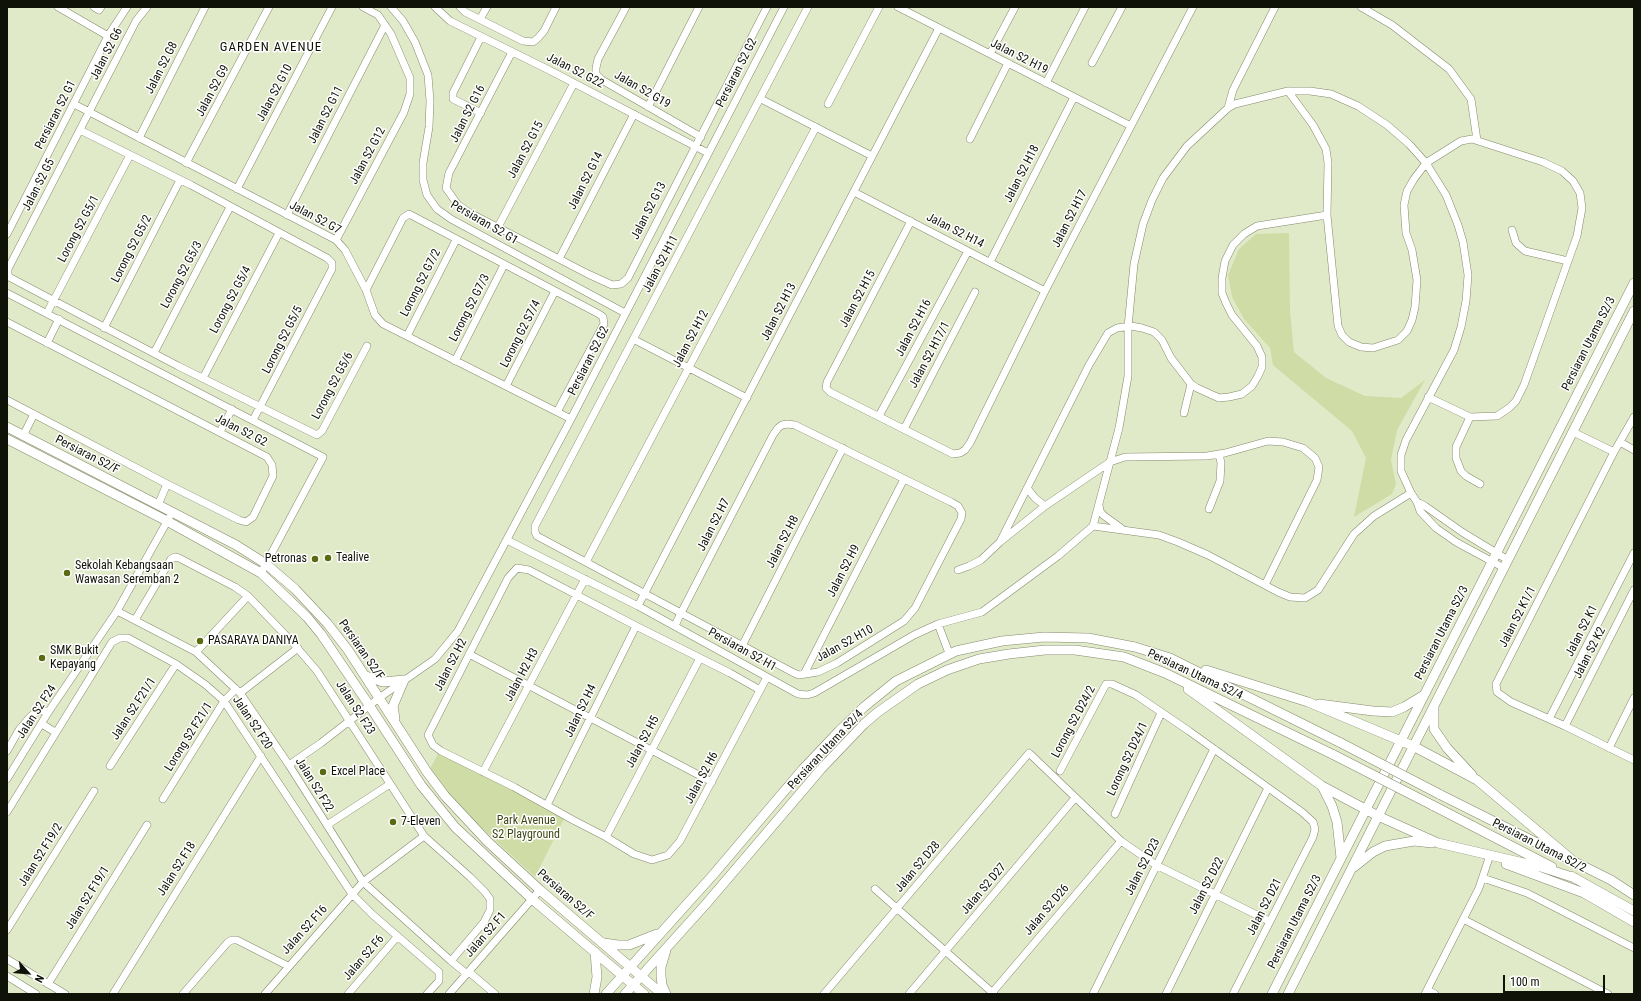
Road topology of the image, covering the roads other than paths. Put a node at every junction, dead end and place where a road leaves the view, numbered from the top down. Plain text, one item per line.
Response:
1 (58, 7) edge
2 (94, 7) edge
3 (101, 7) edge
4 (127, 7) edge
5 (148, 7) edge
6 (206, 7) edge
7 (269, 7) edge
8 (332, 7) edge
9 (363, 7) edge
10 (391, 7) edge
11 (435, 7) edge
12 (460, 7) edge
13 (487, 7) edge
14 (556, 7) edge
15 (626, 7) edge
16 (699, 7) edge
17 (767, 7) edge
18 (784, 7) edge
19 (808, 7) edge
20 (879, 7) edge
21 (898, 7) edge
22 (1015, 7) edge
23 (1085, 7) edge
24 (1122, 7) edge
25 (1193, 7) edge
26 (1275, 7) edge
27 (1360, 7) edge
28 (68, 9) edge
29 (480, 19) junction
30 (385, 25) junction
31 (939, 28) junction
32 (108, 36) junction
33 (481, 37) junction
34 (512, 52) junction
35 (990, 54) junction
36 (1008, 63) junction
37 (1092, 63) dead end
38 (1046, 82) junction
39 (574, 83) junction
40 (1288, 91) junction
41 (1074, 97) junction
42 (761, 99) junction
43 (74, 104) junction
44 (828, 104) dead end
45 (648, 107) junction
46 (1228, 108) junction
47 (89, 112) junction
48 (480, 113) junction
49 (634, 114) junction
50 (1131, 126) junction
51 (816, 127) junction
52 (80, 130) junction
53 (701, 137) junction
54 (139, 138) junction
55 (970, 139) dead end
56 (1477, 140) junction
57 (696, 146) junction
58 (708, 153) junction
59 (130, 155) junction
60 (872, 156) junction
61 (186, 163) junction
62 (1426, 163) junction
63 (180, 180) junction
64 (237, 189) junction
65 (854, 192) junction
66 (230, 206) junction
67 (287, 215) junction
68 (1327, 215) junction
69 (911, 221) junction
70 (498, 227) junction
71 (1512, 230) dead end
72 (279, 233) junction
73 (7, 234) edge
74 (336, 240) junction
75 (456, 240) junction
76 (968, 251) junction
77 (559, 259) junction
78 (1568, 261) junction
79 (990, 262) junction
80 (504, 265) junction
81 (1634, 283) edge
82 (366, 290) junction
83 (555, 291) junction
84 (1045, 291) junction
85 (975, 292) dead end
86 (7, 293) edge
87 (53, 301) junction
88 (1634, 311) edge
89 (625, 313) junction
90 (47, 314) junction
91 (59, 320) junction
92 (7, 322) edge
93 (1128, 327) junction
94 (104, 328) junction
95 (407, 336) junction
96 (633, 339) junction
97 (47, 343) junction
98 (367, 346) dead end
99 (154, 353) junction
100 (455, 361) junction
101 (689, 368) junction
102 (203, 378) junction
103 (1191, 384) junction
104 (506, 386) junction
105 (1428, 397) junction
106 (747, 398) junction
107 (7, 400) edge
108 (260, 408) junction
109 (232, 409) junction
110 (557, 412) junction
111 (1184, 413) dead end
112 (34, 414) junction
113 (879, 416) junction
114 (1470, 417) junction
115 (1634, 417) edge
116 (572, 419) junction
117 (253, 420) junction
118 (7, 427) edge
119 (904, 429) junction
120 (220, 432) junction
121 (1573, 432) junction
122 (773, 435) joint
123 (23, 436) junction
124 (7, 439) edge
125 (1620, 442) junction
126 (843, 448) junction
127 (1634, 450) edge
128 (1614, 452) junction
129 (1219, 454) junction
130 (1110, 462) junction
131 (904, 479) junction
132 (167, 484) junction
133 (1480, 484) dead end
134 (1027, 488) junction
135 (1411, 493) junction
136 (1417, 502) junction
137 (1099, 503) junction
138 (158, 505) junction
139 (1045, 506) junction
140 (1209, 509) dead end
141 (172, 512) junction
142 (167, 521) junction
143 (1093, 526) junction
144 (1126, 530) junction
145 (535, 532) joint
146 (1469, 537) junction
147 (507, 540) junction
148 (1000, 542) junction
149 (1464, 547) junction
150 (1634, 553) edge
151 (1494, 558) junction
152 (1508, 560) junction
153 (586, 562) junction
154 (266, 564) junction
155 (1504, 568) junction
156 (958, 570) dead end
157 (261, 573) junction
158 (585, 579) junction
159 (1265, 585) junction
160 (1634, 590) edge
161 (578, 592) junction
162 (645, 594) junction
163 (248, 596) junction
164 (1632, 600) edge
165 (638, 606) junction
166 (117, 611) junction
167 (681, 613) junction
168 (135, 620) junction
169 (938, 624) junction
170 (636, 626) junction
171 (675, 626) junction
172 (742, 646) junction
173 (298, 648) junction
174 (196, 652) junction
175 (949, 653) junction
176 (469, 654) junction
177 (700, 658) junction
178 (176, 664) junction
179 (1182, 664) junction
180 (1165, 673) junction
181 (804, 674) junction
182 (366, 676) junction
183 (767, 677) junction
184 (404, 680) junction
185 (530, 685) junction
186 (760, 690) junction
187 (238, 691) junction
188 (1424, 695) junction
189 (379, 698) junction
190 (1634, 698) edge
191 (224, 701) junction
192 (1308, 702) junction
193 (369, 705) junction
194 (1434, 706) junction
195 (49, 711) junction
196 (1162, 713) junction
197 (590, 716) junction
198 (1549, 719) junction
199 (350, 721) junction
200 (395, 722) junction
201 (42, 724) junction
202 (1565, 726) junction
203 (56, 732) junction
204 (1400, 742) junction
205 (1413, 746) junction
206 (1609, 748) junction
207 (651, 749) junction
208 (1214, 750) junction
209 (7, 751) edge
210 (441, 751) joint
211 (261, 756) junction
212 (1634, 760) edge
213 (289, 765) junction
214 (110, 766) dead end
215 (1060, 771) dead end
216 (483, 772) junction
217 (7, 779) edge
218 (1477, 780) junction
219 (712, 782) junction
220 (390, 784) junction
221 (1322, 786) junction
222 (1268, 788) junction
223 (94, 791) dead end
224 (1075, 798) junction
225 (164, 799) dead end
226 (1432, 804) joint
227 (547, 805) junction
228 (1366, 809) junction
229 (7, 812) edge
230 (1115, 814) dead end
231 (1378, 816) junction
232 (147, 825) dead end
233 (327, 825) junction
234 (424, 836) junction
235 (606, 837) junction
236 (1121, 841) junction
237 (1438, 843) junction
238 (1465, 849) junction
239 (1341, 858) junction
240 (1489, 858) junction
241 (1571, 859) junction
242 (1156, 866) junction
243 (1351, 869) junction
244 (1483, 878) junction
245 (1575, 878) junction
246 (363, 882) junction
247 (875, 889) dead end
248 (540, 890) junction
249 (352, 894) junction
250 (1215, 895) junction
251 (1634, 895) edge
252 (532, 899) junction
253 (898, 909) junction
254 (1634, 912) edge
255 (1463, 919) junction
256 (1269, 921) junction
257 (1634, 922) edge
258 (7, 930) edge
259 (661, 932) junction
260 (397, 937) junction
261 (603, 943) junction
262 (666, 947) junction
263 (1634, 948) edge
264 (946, 951) junction
265 (594, 952) junction
266 (7, 959) edge
267 (451, 961) junction
268 (288, 966) junction
269 (631, 966) junction
270 (468, 973) junction
271 (641, 975) junction
272 (7, 976) edge
273 (622, 976) junction
274 (48, 984) junction
275 (633, 985) junction
276 (1426, 992) edge
277 (992, 993) edge
278 (36, 994) edge
279 (65, 994) edge
280 (113, 994) edge
281 (183, 994) edge
282 (265, 994) edge
283 (348, 994) edge
284 (427, 994) edge
285 (449, 994) edge
286 (495, 994) edge
287 (594, 994) edge
288 (606, 994) edge
289 (625, 994) edge
290 (644, 994) edge
291 (662, 994) edge
292 (666, 994) edge
293 (824, 994) edge
294 (909, 994) edge
295 (1093, 994) edge
296 (1166, 994) edge
297 (1233, 994) edge
298 (1272, 994) edge
299 (1288, 994) edge
300 (1435, 994) edge
301 (1608, 994) edge

1 - 28 street
2 - 3 street
4 - 32 street, Persiaran S2 G1
5 - 47 street, Jalan S2 G6
6 - 54 street, Jalan S2 G8
7 - 61 street, Jalan S2 G9
8 - 64 street, Jalan S2 G10
9 - 30 street
10 - 89 street, Persiaran S2 G1
11 - 33 street, Jalan S2 G22
12 - 29 street
13 - 29 street
14 - 29 street
15 - 45 street, Jalan S2 G19
16 - 45 street
17 - 53 street, Jalan S2 G13
18 - 58 street, Persiaran S2 G2
19 - 42 street, Jalan S2 H11
20 - 44 street
21 - 31 street, Jalan S2 H19
22 - 35 street
23 - 38 street
24 - 37 street
25 - 50 street, Jalan S2 H17
26 - 46 street
27 - 56 street
28 - 32 street
30 - 67 street, Jalan S2 G11
30 - 74 street, Jalan S2 G12
31 - 35 street, Jalan S2 H19
31 - 60 street, Jalan S2 H13
32 - 43 street, Persiaran S2 G1
33 - 34 street, Jalan S2 G22
33 - 48 street
34 - 39 street, Jalan S2 G22
34 - 48 street, Jalan S2 G16
35 - 36 street, Jalan S2 H19
36 - 38 street, Jalan S2 H19
36 - 55 street
38 - 41 street, Jalan S2 H19
39 - 49 street, Jalan S2 G22
39 - 70 street, Jalan S2 G15
40 - 46 street
40 - 62 street
40 - 68 street
41 - 50 street, Jalan S2 H19
41 - 79 street, Jalan S2 H18
42 - 51 street
42 - 96 street, Jalan S2 H11
43 - 47 street, Jalan S2 G7
43 - 73 street, Persiaran S2 G1
45 - 53 street, Jalan S2 G19
46 - 93 street
47 - 52 street, Jalan S2 G5
47 - 54 street, Jalan S2 G7
48 - 70 street, Jalan S2 G16
49 - 57 street, Jalan S2 G22
49 - 77 street, Jalan S2 G14
50 - 84 street, Jalan S2 H17
51 - 60 street
51 - 101 street, Jalan S2 H12
52 - 59 street
52 - 87 street, Jalan S2 G5
53 - 57 street, Jalan S2 G13
54 - 61 street, Jalan S2 G7
56 - 62 street
56 - 78 street
57 - 58 street, Jalan S2 G22
57 - 77 street, Jalan S2 G13
58 - 89 street, Persiaran S2 G2
59 - 63 street
59 - 87 street, Lorong S2 G5/1
60 - 65 street, Jalan S2 H13
61 - 64 street, Jalan S2 G7
62 - 68 street
62 - 105 street
63 - 66 street
63 - 94 street, Lorong S2 G5/2
64 - 67 street, Jalan S2 G7
65 - 69 street, Jalan S2 H14
65 - 106 street, Jalan S2 H13
66 - 72 street
66 - 99 street, Lorong S2 G5/3
67 - 74 street, Jalan S2 G7
68 - 103 street
69 - 76 street, Jalan S2 H14
69 - 113 street, Jalan S2 H15
70 - 77 street
71 - 78 street
72 - 102 street, Lorong S2 G5/4
72 - 108 street, Lorong S2 G5/5
74 - 82 street, Jalan S2 G7
75 - 80 street
75 - 82 street
75 - 95 street, Lorong S2 G7/2
76 - 79 street, Jalan S2 H14
76 - 113 street, Jalan S2 H16
78 - 114 street
79 - 84 street, Jalan S2 H14
80 - 83 street
80 - 100 street, Lorong S2 G7/3
81 - 151 main road, Persiaran Utama S2/3
82 - 95 street, Jalan S2 G7
83 - 104 street, Lorong G2 S7/4
83 - 110 street
84 - 119 street, Jalan S2 H17
85 - 119 street, Jalan S2 H17/1
86 - 90 street
87 - 90 street, Lorong S2 G5/1
87 - 94 street
88 - 121 main road, Persiaran Utama S2/3
89 - 116 street, Persiaran S2 G2
90 - 91 street
91 - 97 street
91 - 109 street
92 - 97 street, Jalan S2 G2
93 - 103 street
93 - 130 street
93 - 134 street
94 - 99 street
95 - 100 street, Jalan S2 G7
96 - 101 street
96 - 145 street, Jalan S2 H11
97 - 120 street, Jalan S2 G2
98 - 108 street, Lorong S2 G5/6
99 - 102 street
100 - 104 street, Jalan S2 G7
101 - 106 street
101 - 153 street, Jalan S2 H12
102 - 108 street
103 - 111 street
104 - 110 street, Jalan S2 G7
105 - 114 street
105 - 135 street
106 - 162 street, Jalan S2 H13
107 - 112 street, Jalan S2 G2
108 - 117 street, Lorong S2 G5/5
109 - 117 street
109 - 120 street
110 - 116 street, Jalan S2 G7
112 - 123 street
112 - 132 street, Jalan S2 G2
113 - 119 street
114 - 133 street
115 - 125 street, Jalan S2 K1/1
116 - 147 street, Persiaran S2 G2
117 - 154 street
118 - 123 main road, Persiaran S2/F
120 - 132 street, Jalan S2 G2
121 - 128 street
121 - 152 main road, Persiaran Utama S2/3
122 - 126 street, Jalan S2 H10
122 - 167 street, Jalan S2 H7
123 - 138 main road, Persiaran S2/F
124 - 142 main road, Persiaran S2/F
125 - 127 street
125 - 128 street, Jalan S2 K1/1
126 - 131 street, Jalan S2 H10
126 - 172 street, Jalan S2 H8
128 - 198 street, Jalan S2 K1/1
129 - 130 street
129 - 140 street
129 - 159 street
130 - 137 street
130 - 139 street
131 - 181 street, Jalan S2 H9
131 - 181 street, Jalan S2 H10
132 - 138 street
134 - 139 street
134 - 148 street
135 - 136 street
135 - 159 street
136 - 146 street
136 - 149 street
137 - 143 street
137 - 144 street
138 - 141 main road, Persiaran S2/F
139 - 148 street
141 - 142 street, Jalan S2 F24
141 - 154 main road, Persiaran S2/F
142 - 157 main road, Persiaran S2/F
142 - 166 street, Jalan S2 F24
143 - 144 street
143 - 169 street, Persiaran S2 H1
144 - 159 street
145 - 153 street, Jalan S2 H10
146 - 149 street
146 - 151 street
147 - 158 street, Persiaran S2 H1
147 - 184 street, Persiaran S2 G2
148 - 156 street
149 - 151 street
150 - 198 street, Jalan S2 K1
151 - 152 street
151 - 155 street
151 - 188 main road, Persiaran Utama S2/3
152 - 155 main road, Persiaran Utama S2/3
153 - 162 street, Jalan S2 H10
154 - 157 street
154 - 182 main road, Persiaran S2/F
155 - 194 main road, Persiaran Utama S2/3
157 - 193 main road, Persiaran S2/F
158 - 161 street, Jalan H2 H3
158 - 165 street, Persiaran S2 H1
160 - 164 street, Jalan S2 K2
161 - 170 street
161 - 176 street, Jalan S2 H2
161 - 185 street, Jalan H2 H3
162 - 165 street, Jalan S2 H13
162 - 167 street, Jalan S2 H10
163 - 168 street, Jalan S2 F23
163 - 173 street, Jalan S2 F23
163 - 174 street
164 - 202 street, Jalan S2 K2
165 - 171 street, Persiaran S2 H1
166 - 168 street, Jalan S2 F22
166 - 195 street, Jalan S2 F24
167 - 171 street, Jalan S2 H7
167 - 172 street, Jalan S2 H10
168 - 174 street, Jalan S2 F22
169 - 175 street
169 - 183 street, Persiaran S2 H1
170 - 177 street
170 - 197 street, Jalan S2 H4
171 - 183 street, Persiaran S2 H1
172 - 181 street, Jalan S2 H10
173 - 187 street, Lorong S2 F21/1
173 - 199 street, Jalan S2 F23
174 - 187 street, Jalan S2 F22
175 - 179 main road
175 - 259 main road
176 - 185 street
176 - 210 street, Jalan S2 H2
177 - 186 street
177 - 207 street, Jalan S2 H5
178 - 191 street, Jalan S2 F20
178 - 203 street, Jalan S2 F20
178 - 214 street, Jalan S2 F21/1
179 - 192 main road
179 - 241 main road, bridge
180 - 221 main road
180 - 226 main road, Persiaran Utama S2/4, bridge
180 - 262 main road, Persiaran Utama S2/4
182 - 184 main road
182 - 189 main road, Persiaran S2/F
183 - 186 street, Jalan S2 H6
184 - 189 street, Persiaran S2 G2
184 - 200 main road
185 - 197 street
185 - 216 street, Jalan H2 H3
186 - 219 street, Jalan S2 H6
187 - 191 street, Lorong S2 F21/1
187 - 213 street, Jalan S2 F22
188 - 192 main road
188 - 204 main road, Persiaran Utama S2/3
189 - 193 street, Persiaran S2 G2
189 - 200 main road, Persiaran S2/F
190 - 206 street
191 - 211 street, Jalan S2 F20
191 - 225 street, Lorong S2 F21/1
192 - 204 main road
193 - 199 street, Persiaran S2 G2
193 - 252 main road, Persiaran S2/F
194 - 205 main road, Persiaran Utama S2/3
194 - 218 main road
195 - 201 street, Jalan S2 F24
195 - 209 street
196 - 208 street
196 - 215 street, Lorong S2 D24/2
196 - 230 street, Lorong S2 D24/1
197 - 207 street
197 - 227 street, Jalan S2 H4
198 - 202 street, Jalan S2 K1/1
199 - 213 street, Persiaran S2 G2
199 - 220 street, Jalan S2 F23
200 - 248 main road, Persiaran S2/F
201 - 203 street
201 - 217 street, Jalan S2 F24
202 - 206 street, Jalan S2 K1/1
203 - 229 street, Jalan S2 F20
204 - 205 main road
204 - 228 main road, Persiaran Utama S2/3
205 - 218 main road
205 - 231 main road, Persiaran Utama S2/3
206 - 212 street, Jalan S2 K1/1
207 - 219 street
207 - 235 street, Jalan S2 H5
208 - 222 street
208 - 242 street, Jalan S2 D23
210 - 216 street, Jalan S2 H6
211 - 249 street, Jalan S2 F20
211 - 280 street, Jalan S2 F18
213 - 233 street, Jalan S2 F22
216 - 227 street, Jalan S2 H6
218 - 241 main road
219 - 235 street, Jalan S2 H6
220 - 233 street
220 - 234 street, Jalan S2 F23
221 - 228 main road
221 - 239 main road
222 - 250 street, Jalan S2 D22
222 - 256 street, Jalan S2 D21
223 - 258 street, Jalan S2 F19/2
224 - 236 street
224 - 253 street, Jalan S2 D28
224 - 264 street, Jalan S2 D27
226 - 245 main road, Persiaran Utama S2/2
227 - 235 street, Jalan S2 H6
228 - 231 main road
228 - 239 main road, Persiaran Utama S2/3
231 - 237 main road
231 - 243 main road, Persiaran Utama S2/3
232 - 274 street, Jalan S2 F19/1
233 - 246 street, Jalan S2 F22
234 - 246 street, Jalan S2 F16
234 - 267 street, Jalan S2 F23
236 - 242 street
236 - 277 street, Jalan S2 D26
237 - 238 main road
237 - 243 main road
238 - 240 main road
238 - 245 main road
239 - 298 main road, Persiaran Utama S2/3
240 - 244 street
240 - 257 main road
241 - 251 main road, Persiaran Utama S2/2
242 - 250 street
242 - 295 street, Jalan S2 D23
243 - 299 main road, Persiaran Utama S2/3
244 - 255 street
244 - 263 street
245 - 254 main road, Persiaran Utama S2/2
246 - 249 street, Jalan S2 F16
246 - 267 street, Jalan S2 F22
247 - 253 street
248 - 252 street, Jalan S2 F1
248 - 261 main road, Persiaran S2/F
249 - 260 street, Jalan S2 F20
249 - 268 street, Jalan S2 F16
250 - 256 street
250 - 296 street, Jalan S2 D22
252 - 265 main road, Persiaran S2/F
252 - 270 street, Jalan S2 F1
253 - 264 street
253 - 293 street, Jalan S2 D28
255 - 276 street
255 - 301 street
256 - 297 street, Jalan S2 D21
259 - 261 main road
259 - 269 main road
260 - 283 street, Jalan S2 F6
260 - 284 street, Jalan S2 F20
261 - 269 main road, Persiaran S2/F
262 - 271 main road, Persiaran Utama S2/4
262 - 292 main road
264 - 277 street
264 - 294 street, Jalan S2 D27
265 - 273 main road, Persiaran S2/F
265 - 287 main road
266 - 274 street
267 - 270 street, Jalan S2 F22
268 - 281 street
268 - 282 street, Jalan S2 F16
269 - 271 main road, Persiaran S2/F
269 - 273 main road
270 - 285 street, Jalan S2 F1
270 - 286 street, Jalan S2 F22
271 - 275 main road, Persiaran Utama S2/4
271 - 291 main road, Persiaran S2/F
272 - 278 street
273 - 275 main road, Persiaran S2/F
273 - 288 main road
274 - 279 street
275 - 289 main road, Persiaran Utama S2/4
275 - 290 main road, Persiaran S2/F
276 - 300 street

